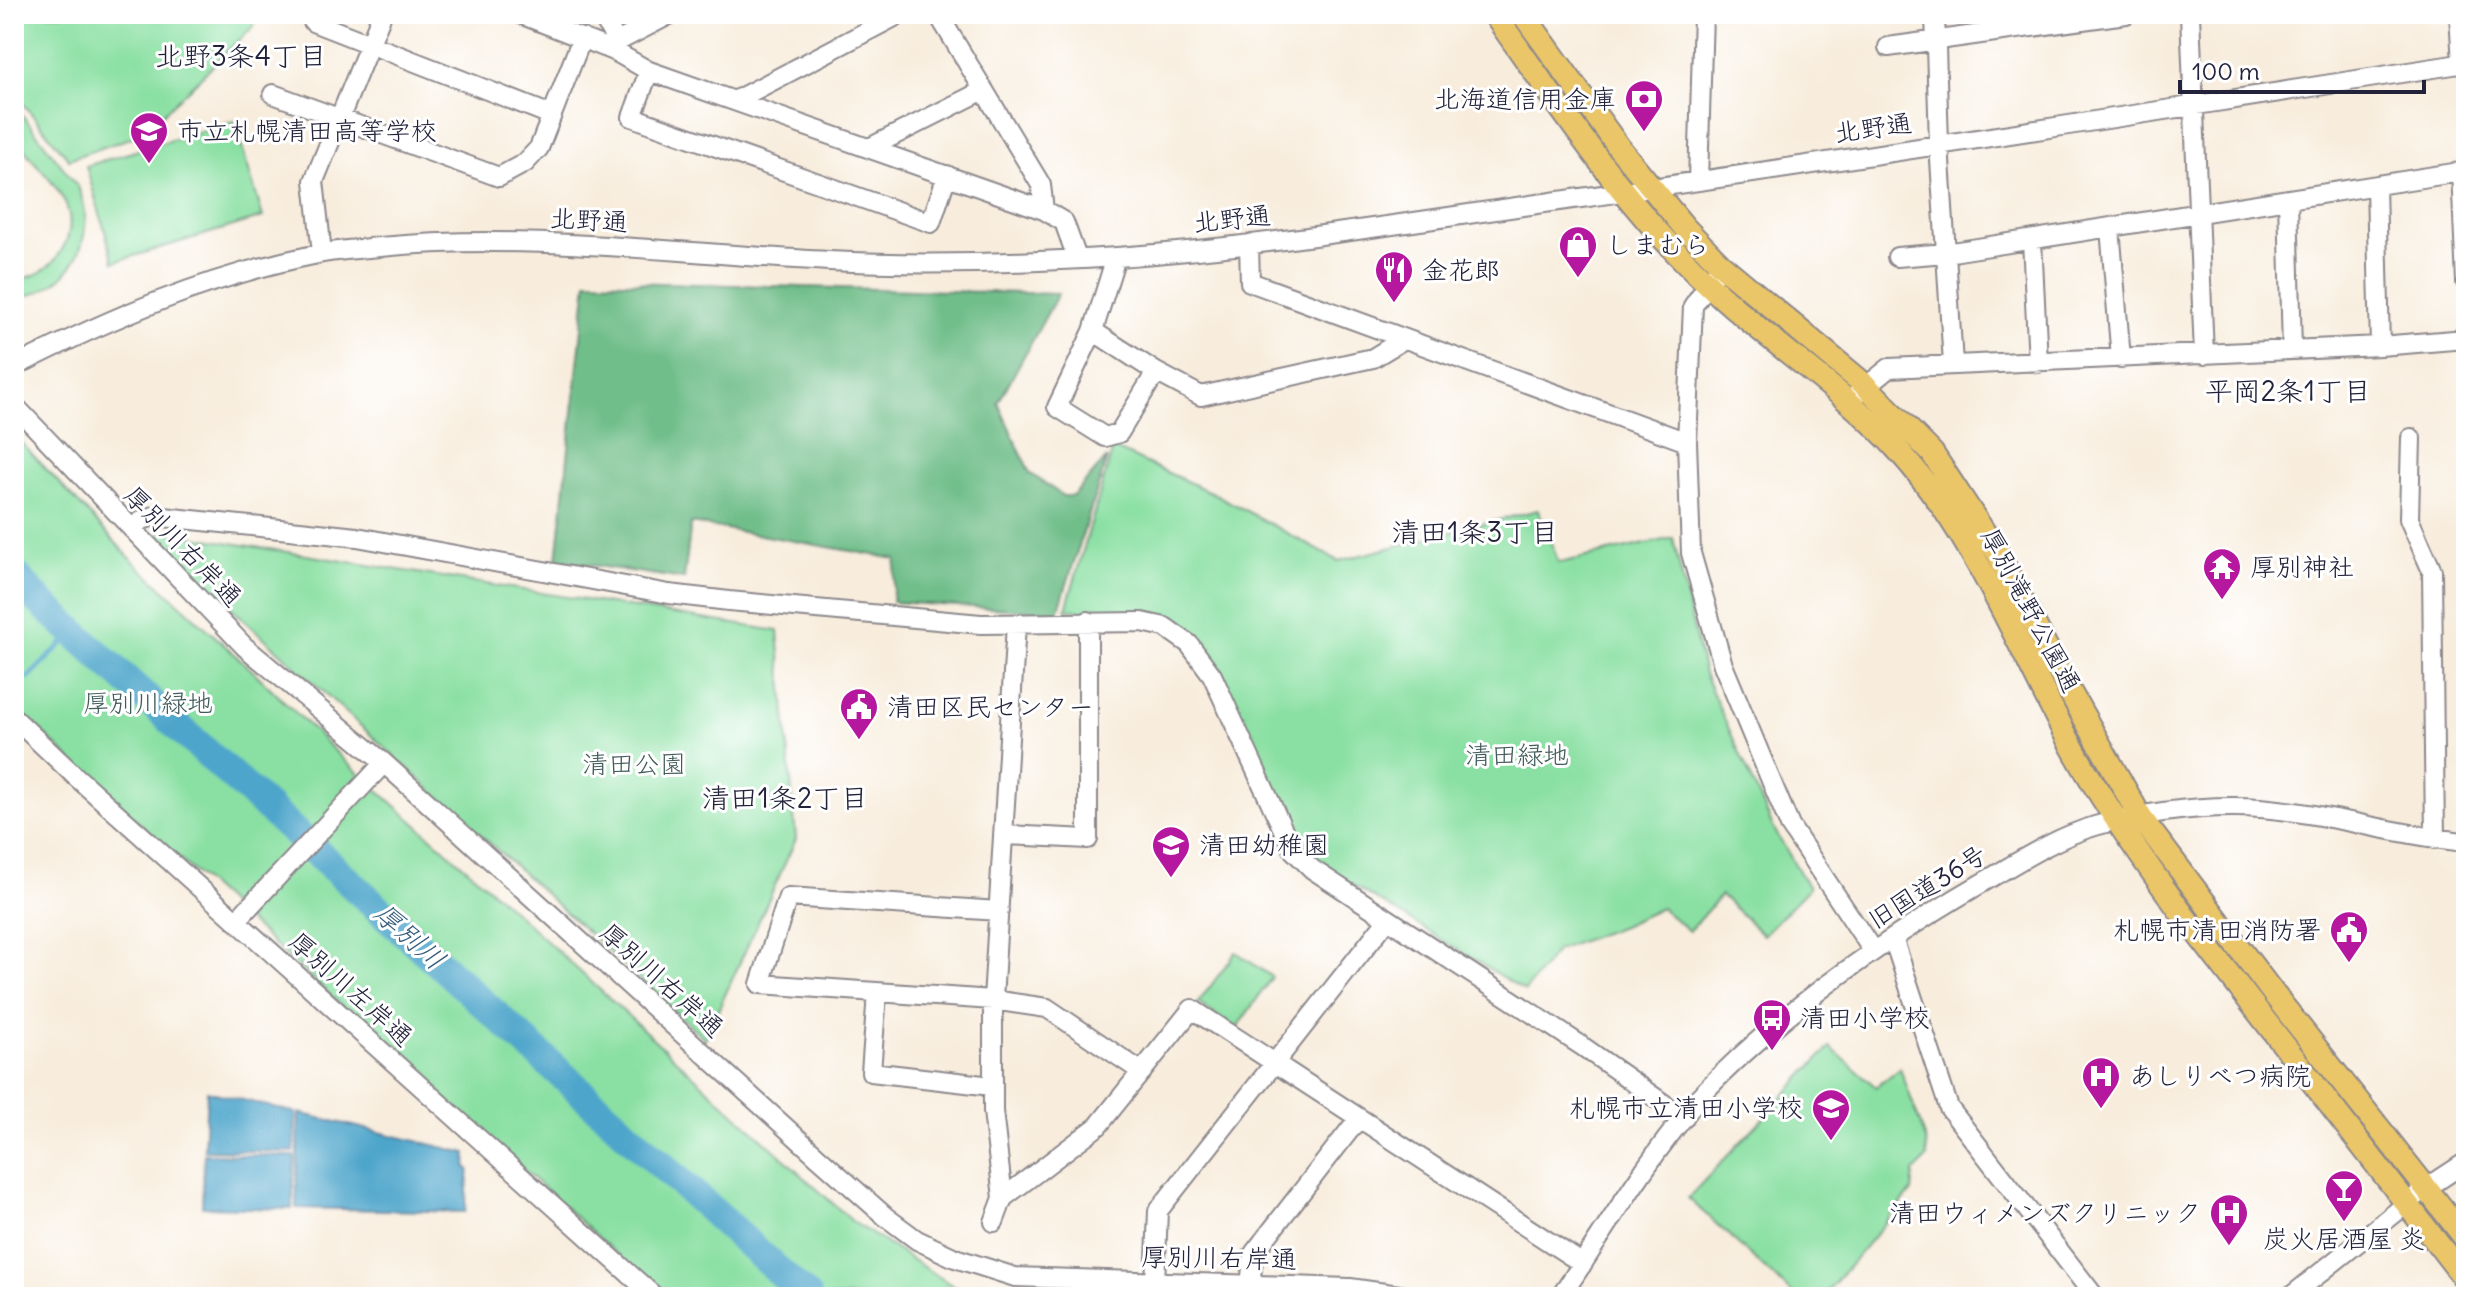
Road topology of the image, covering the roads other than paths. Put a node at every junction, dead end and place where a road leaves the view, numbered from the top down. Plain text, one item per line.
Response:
1 (382, 14) edge
2 (520, 14) edge
3 (601, 14) edge
4 (671, 14) edge
5 (900, 14) edge
6 (938, 14) edge
7 (1494, 14) edge
8 (1523, 14) edge
9 (1703, 14) edge
10 (1935, 14) edge
11 (2190, 14) edge
12 (2459, 14) edge
13 (2114, 15) edge
14 (543, 18) edge
15 (313, 22) dead end
16 (2023, 22) edge
17 (582, 38) junction
18 (1936, 42) junction
19 (370, 44) junction
20 (616, 47) junction
21 (1888, 47) dead end
22 (2464, 64) edge
23 (649, 71) junction
24 (984, 90) junction
25 (273, 94) dead end
26 (736, 100) junction
27 (2195, 106) junction
28 (551, 115) junction
29 (340, 119) junction
30 (1939, 144) junction
31 (869, 148) junction
32 (2463, 172) edge
33 (947, 175) junction
34 (1698, 181) junction
35 (2376, 186) junction
36 (1652, 188) junction
37 (1623, 192) junction
38 (2288, 199) junction
39 (1044, 210) junction
40 (2198, 215) junction
41 (2110, 228) junction
42 (2032, 240) junction
43 (1249, 244) junction
44 (322, 253) junction
45 (1946, 253) junction
46 (1116, 257) junction
47 (1897, 257) dead end
48 (1077, 258) junction
49 (1721, 265) junction
50 (2466, 282) edge
51 (1707, 284) junction
52 (1093, 331) junction
53 (1404, 339) junction
54 (2466, 339) edge
55 (2380, 346) junction
56 (2292, 350) junction
57 (2204, 355) junction
58 (2121, 359) junction
59 (2038, 363) junction
60 (1953, 364) junction
61 (14, 367) edge
62 (1156, 372) junction
63 (1865, 385) junction
64 (1850, 402) junction
65 (14, 405) edge
66 (2411, 438) dead end
67 (1687, 442) junction
68 (132, 529) junction
69 (1088, 621) junction
70 (1016, 624) junction
71 (14, 718) edge
72 (384, 763) junction
73 (2141, 818) junction
74 (2118, 821) junction
75 (1005, 835) junction
76 (2435, 839) junction
77 (2466, 842) edge
78 (999, 911) junction
79 (1387, 920) junction
80 (236, 921) junction
81 (1893, 938) junction
82 (1873, 951) junction
83 (877, 994) junction
84 (993, 1000) junction
85 (1275, 1063) junction
86 (1142, 1072) junction
87 (992, 1086) junction
88 (1359, 1118) junction
89 (1684, 1118) junction
90 (2466, 1162) edge
91 (2425, 1189) junction
92 (1003, 1198) junction
93 (2408, 1203) junction
94 (994, 1222) dead end
95 (2466, 1239) edge
96 (1583, 1264) junction
97 (2466, 1280) edge
98 (1155, 1283) junction
99 (1250, 1284) junction
100 (655, 1297) edge
101 (1413, 1297) edge
102 (1560, 1297) edge
103 (2095, 1297) edge
104 (2290, 1297) edge

1 - 19 street
2 - 14 street
3 - 20 street
4 - 20 street
5 - 26 street
6 - 24 street
7 - 37 main road, 厚別滝野公園通
8 - 36 main road, 厚別滝野公園通
9 - 34 street
10 - 18 street
11 - 27 street
12 - 22 street
13 - 16 street
14 - 17 street
15 - 19 street
16 - 18 street
17 - 20 street
17 - 28 street
18 - 21 street
18 - 30 street
19 - 28 street
19 - 29 street
20 - 23 street
22 - 27 street, 北野通
23 - 26 street
23 - 33 street
24 - 31 street
24 - 39 street
25 - 29 street
26 - 31 street
27 - 30 street, 北野通
27 - 40 street
28 - 29 street
29 - 44 street
30 - 34 street, 北野通
30 - 45 street
31 - 33 street
32 - 35 street
32 - 50 street
33 - 39 street
34 - 36 street, 北野通
35 - 38 street
35 - 55 street
36 - 37 street, 北野通
36 - 49 main road, 厚別滝野公園通
37 - 43 street, 北野通
37 - 51 main road, 厚別滝野公園通
38 - 40 street
38 - 56 street
39 - 48 street
40 - 41 street
40 - 57 street
41 - 42 street
41 - 58 street
42 - 45 street
42 - 59 street
43 - 46 street, 北野通
43 - 53 street
44 - 48 street, 北野通
44 - 61 street, 北野通
45 - 47 street
45 - 60 street
46 - 48 street, 北野通
46 - 52 street
49 - 51 street
49 - 63 main road, 厚別滝野公園通
51 - 64 main road, 厚別滝野公園通
51 - 67 street
52 - 62 street
52 - 62 street
53 - 62 street
53 - 67 street
54 - 55 street
55 - 56 street
56 - 57 street
57 - 58 street
58 - 59 street
59 - 60 street
60 - 63 street
63 - 64 street
63 - 73 main road, 厚別滝野公園通
64 - 74 main road, 厚別滝野公園通
65 - 68 street, 厚別川右岸通
66 - 76 street
67 - 82 street
68 - 70 street
68 - 72 street, 厚別川右岸通
69 - 70 street
69 - 75 street
69 - 79 street
70 - 75 street
71 - 80 street, 厚別川左岸通
72 - 80 street
72 - 98 street, 厚別川右岸通
73 - 74 street, 旧国道36号
73 - 76 street, 旧国道36号
73 - 91 main road, 厚別滝野公園通
74 - 81 street, 旧国道36号
74 - 93 main road, 厚別滝野公園通
75 - 78 street
76 - 77 street, 旧国道36号
78 - 83 street
78 - 84 street
79 - 85 street
79 - 89 street
80 - 100 street, 厚別川左岸通
81 - 82 street, 旧国道36号
81 - 103 street
82 - 89 street, 旧国道36号
83 - 84 street
83 - 87 street
84 - 86 street
84 - 87 street
85 - 86 street
85 - 88 street
85 - 98 street
86 - 92 street
87 - 92 street
88 - 96 street
88 - 99 street
89 - 96 street, 旧国道36号
90 - 91 street
91 - 93 street
91 - 95 main road, 厚別滝野公園通
92 - 94 street
93 - 97 main road, 厚別滝野公園通
93 - 104 street
96 - 102 street, 旧国道36号
98 - 99 street, 厚別川右岸通
99 - 101 street, 厚別川右岸通

